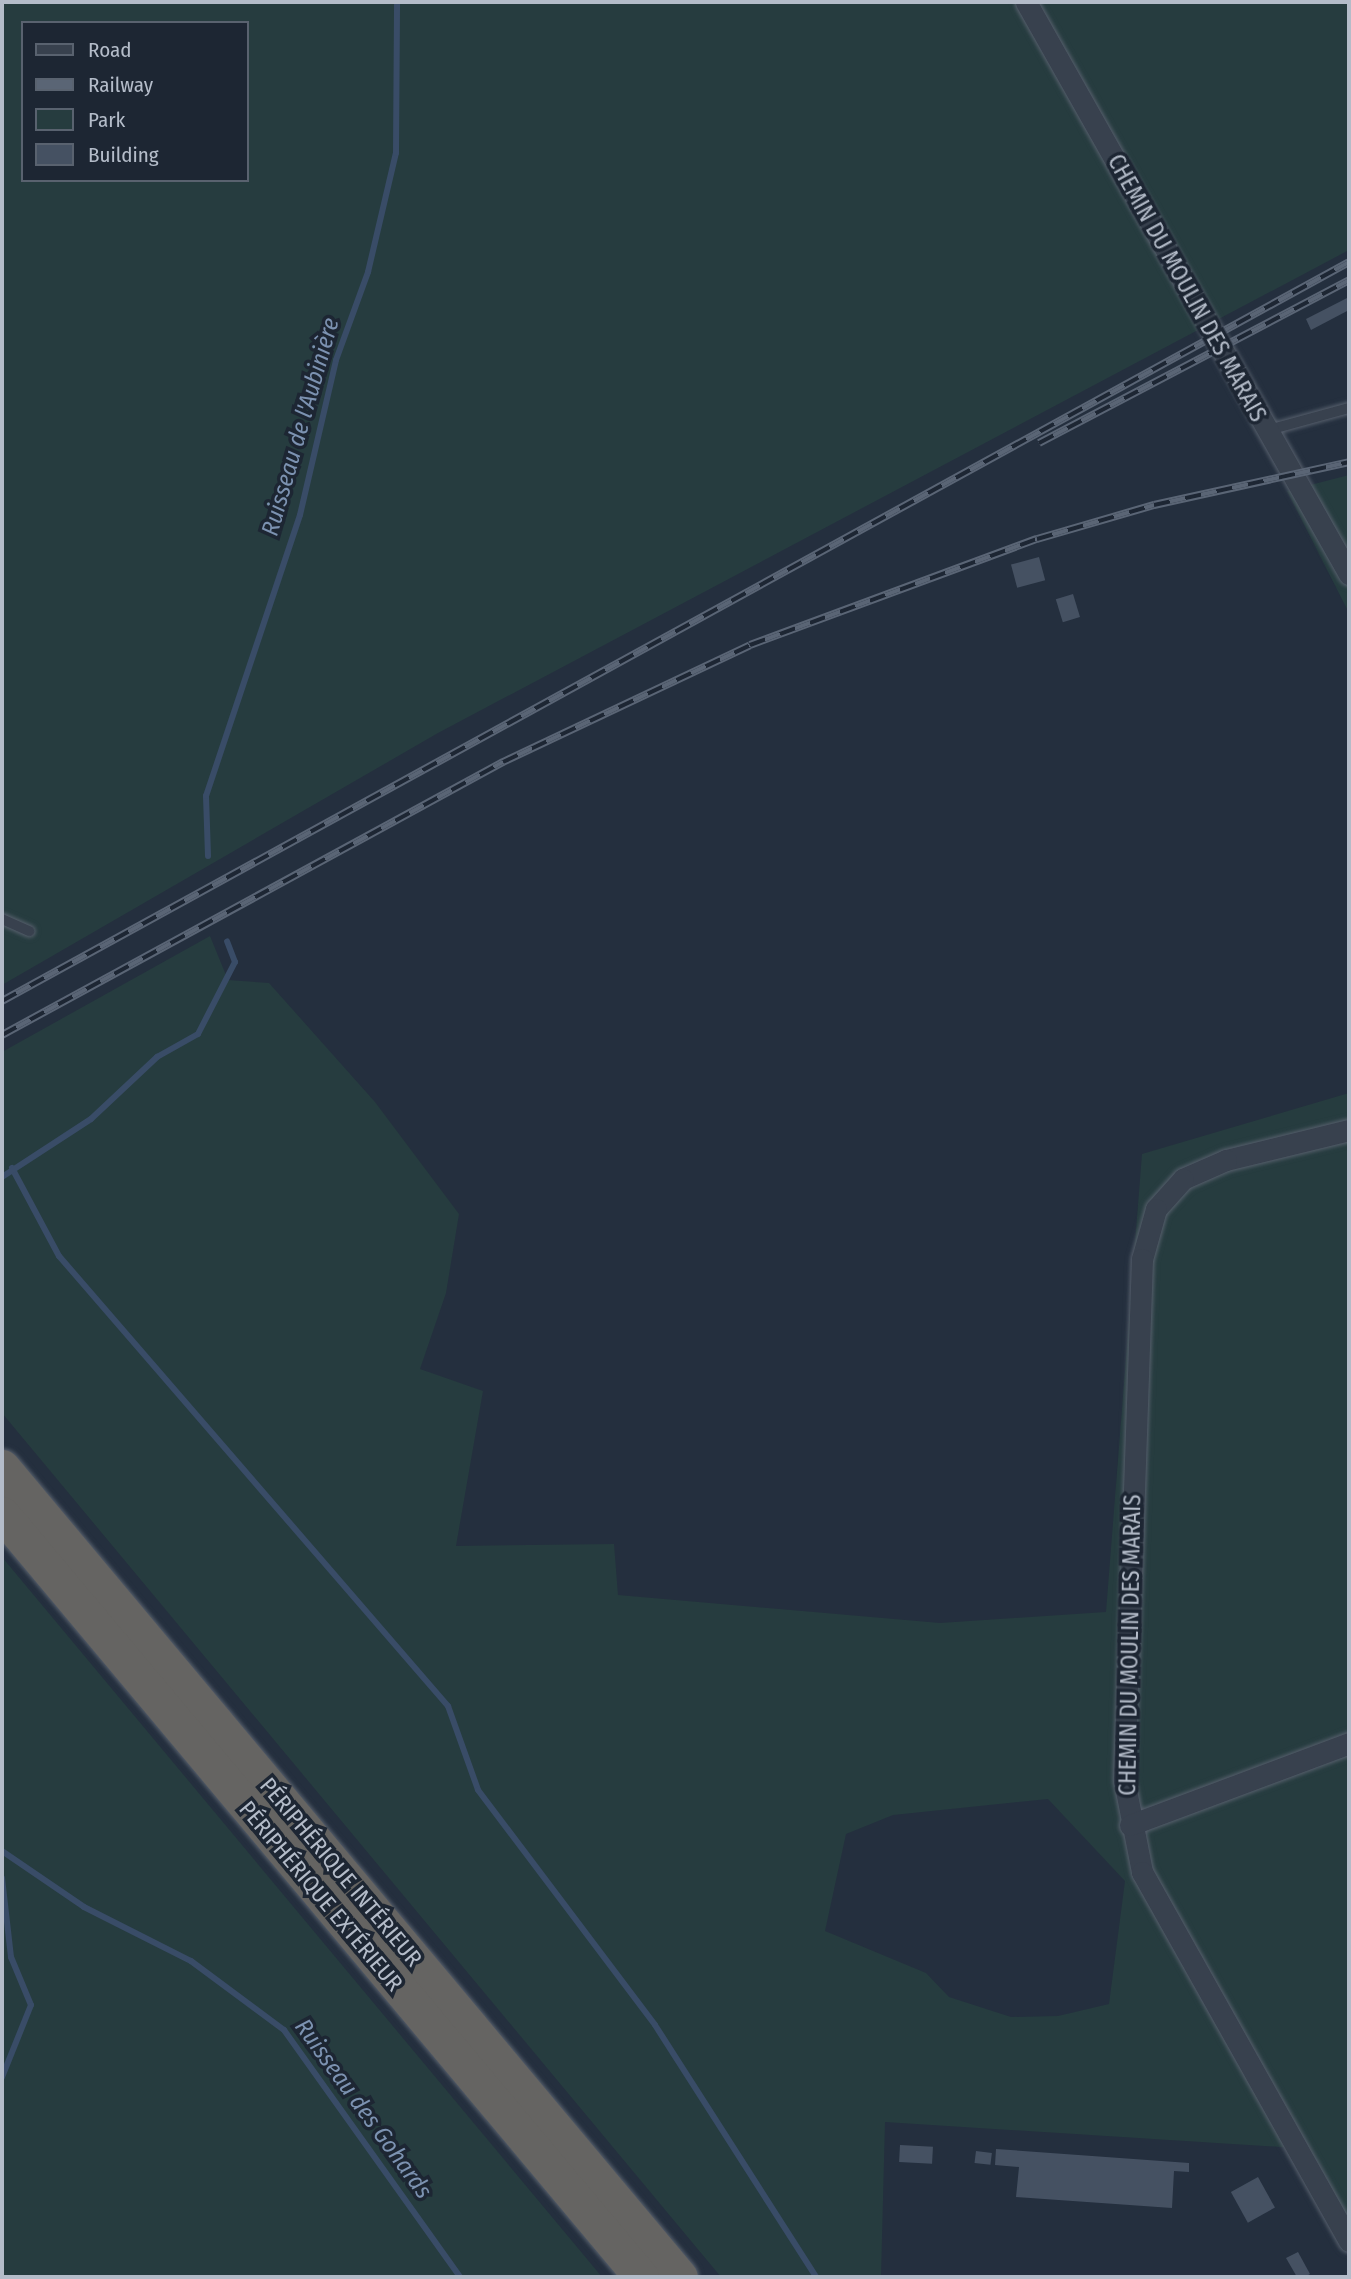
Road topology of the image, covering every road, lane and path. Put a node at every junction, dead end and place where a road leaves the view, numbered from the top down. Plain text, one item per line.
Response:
1 (1026, 2) edge
2 (1349, 408) edge
3 (1265, 431) junction
4 (1349, 574) edge
5 (2, 919) edge
6 (29, 931) dead end
7 (1349, 1130) edge
8 (2, 1467) edge
9 (2, 1514) edge
10 (1349, 1743) edge
11 (1130, 1825) junction
12 (1349, 2241) edge
13 (640, 2277) edge
14 (680, 2277) edge

1 - 3 street, CHEMIN DU MOULIN DES MARAIS
2 - 3 lane
3 - 4 street, CHEMIN DU MOULIN DES MARAIS
5 - 6 lane
7 - 11 street, CHEMIN DU MOULIN DES MARAIS
8 - 14 highway, PÉRIPHÉRIQUE INTÉRIEUR
9 - 13 highway, PÉRIPHÉRIQUE EXTÉRIEUR
10 - 11 street
11 - 12 street, CHEMIN DU MOULIN DES MARAIS

